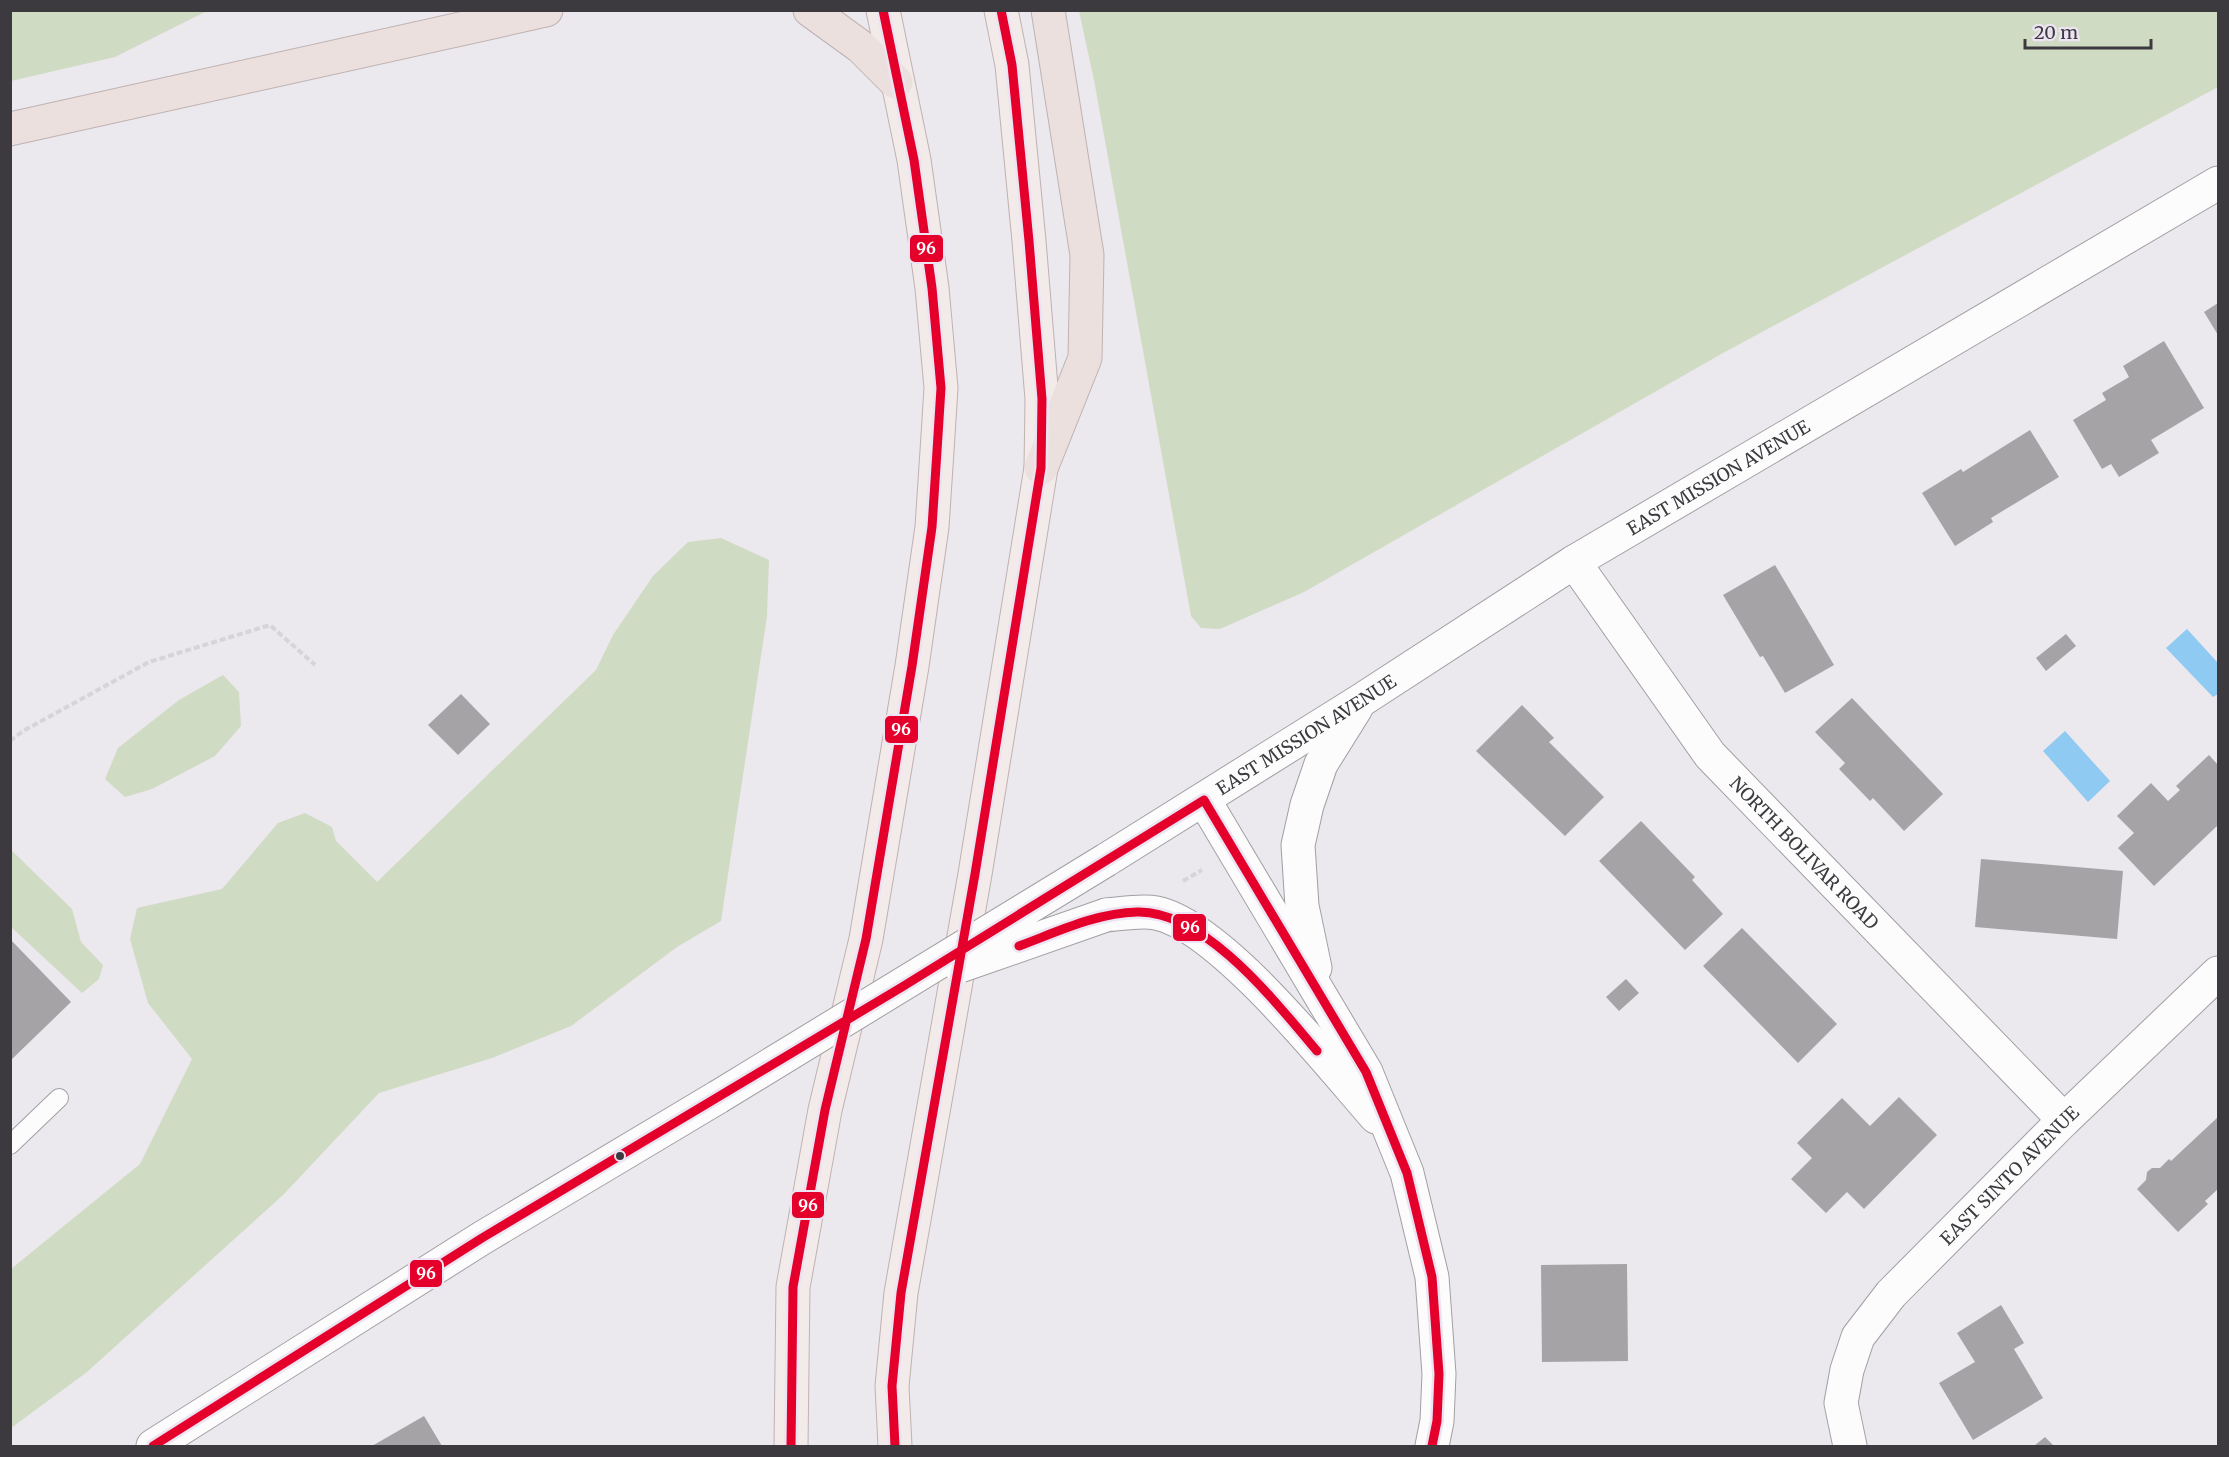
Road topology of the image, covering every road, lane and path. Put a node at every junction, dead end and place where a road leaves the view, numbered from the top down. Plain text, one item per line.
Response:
1 (546, 10) edge
2 (810, 10) edge
3 (883, 10) edge
4 (1001, 10) edge
5 (1048, 10) edge
6 (896, 82) junction
7 (10, 129) edge
8 (2218, 183) edge
9 (1041, 468) junction
10 (1574, 562) junction
11 (315, 665) dead end
12 (1360, 701) junction
13 (10, 741) edge
14 (1204, 800) junction
15 (1208, 866) dead end
16 (1182, 882) dead end
17 (2218, 973) edge
18 (902, 987) junction
19 (1322, 997) junction
20 (59, 1098) dead end
21 (2064, 1120) junction
22 (1395, 1138) junction
23 (10, 1145) edge
24 (153, 1446) edge
25 (791, 1446) edge
26 (895, 1446) edge
27 (1431, 1446) edge
28 (1850, 1446) edge

1 - 7 highway
2 - 6 highway
3 - 6 main road
4 - 9 main road
5 - 9 highway
6 - 25 main road
8 - 10 street, EAST MISSION AVENUE
9 - 26 main road
10 - 12 street, EAST MISSION AVENUE
10 - 21 street, NORTH BOLIVAR ROAD
11 - 13 path
12 - 14 street, EAST MISSION AVENUE
12 - 19 street
14 - 18 street, EAST MISSION AVENUE, bridge
14 - 19 street
15 - 16 path
17 - 21 street, EAST SINTO AVENUE
18 - 22 street, bridge
18 - 24 street, EAST MISSION AVENUE, bridge
19 - 22 street
20 - 23 lane
21 - 28 street, EAST SINTO AVENUE
22 - 27 street

